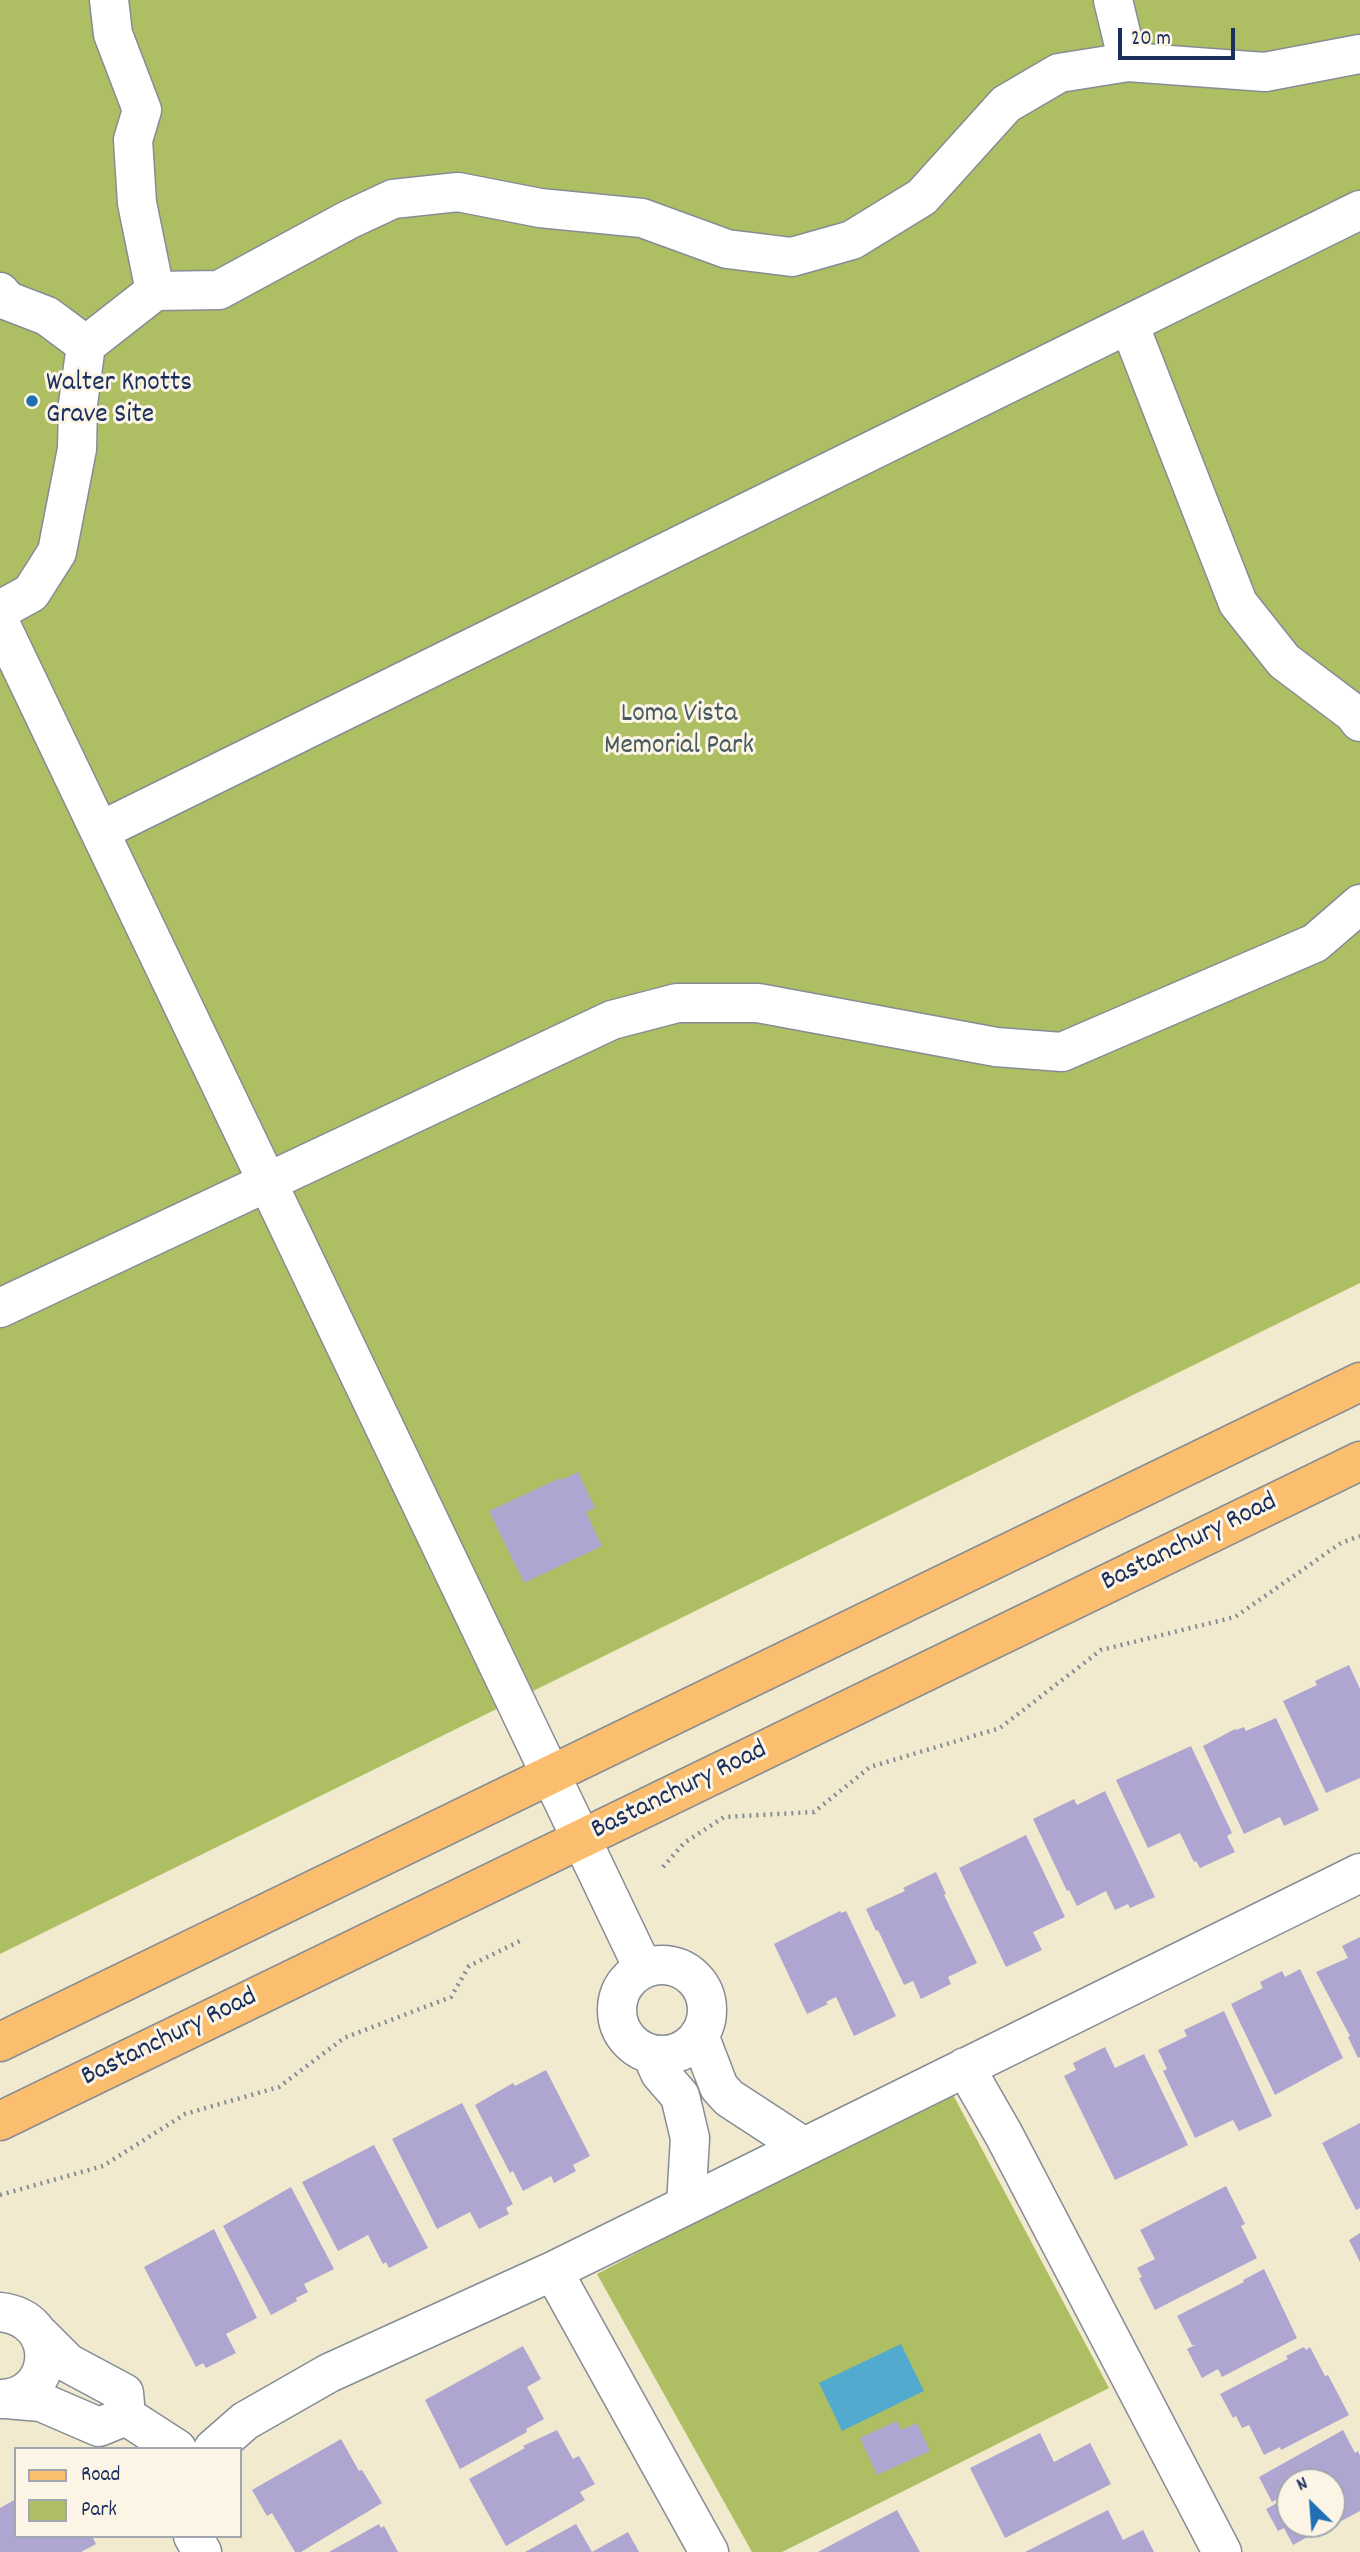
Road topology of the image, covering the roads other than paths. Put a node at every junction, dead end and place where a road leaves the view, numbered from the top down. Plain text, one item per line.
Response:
1 (109, 0) edge
2 (1113, 0) edge
3 (1360, 54) edge
4 (1128, 62) junction
5 (1360, 210) edge
6 (155, 291) junction
7 (0, 292) edge
8 (1129, 324) junction
9 (86, 345) junction
10 (0, 610) edge
11 (0, 623) edge
12 (1360, 722) edge
13 (100, 831) junction
14 (1360, 904) edge
15 (268, 1183) junction
16 (0, 1308) edge
17 (1360, 1382) edge
18 (1360, 1461) edge
19 (552, 1775) junction
20 (583, 1839) junction
21 (1360, 1873) edge
22 (643, 1968) junction
23 (699, 2035) junction
24 (0, 2042) edge
25 (652, 2055) junction
26 (965, 2067) junction
27 (0, 2121) edge
28 (804, 2147) junction
29 (686, 2205) junction
30 (553, 2270) junction
31 (0, 2312) edge
32 (40, 2335) junction
33 (3, 2399) edge
34 (127, 2416) junction
35 (174, 2447) edge
36 (216, 2447) edge
37 (709, 2552) edge
38 (1222, 2552) edge

1 - 6 street
2 - 4 street
3 - 4 street
4 - 6 street
5 - 8 street
6 - 9 street
7 - 9 street
8 - 12 street
8 - 13 street
9 - 10 street
11 - 13 street
13 - 15 street
14 - 15 street
15 - 16 street
15 - 19 street
17 - 19 main road
18 - 20 main road, Bastanchury Road
19 - 20 street
19 - 24 main road
20 - 22 street
20 - 27 main road, Bastanchury Road
21 - 26 street
22 - 23 street
22 - 25 street
23 - 25 street
23 - 28 street
25 - 29 street
26 - 28 street
26 - 38 street
28 - 29 street
29 - 30 street
30 - 36 street
30 - 37 street
31 - 32 street
32 - 33 street
32 - 34 street
33 - 34 street
34 - 35 street

